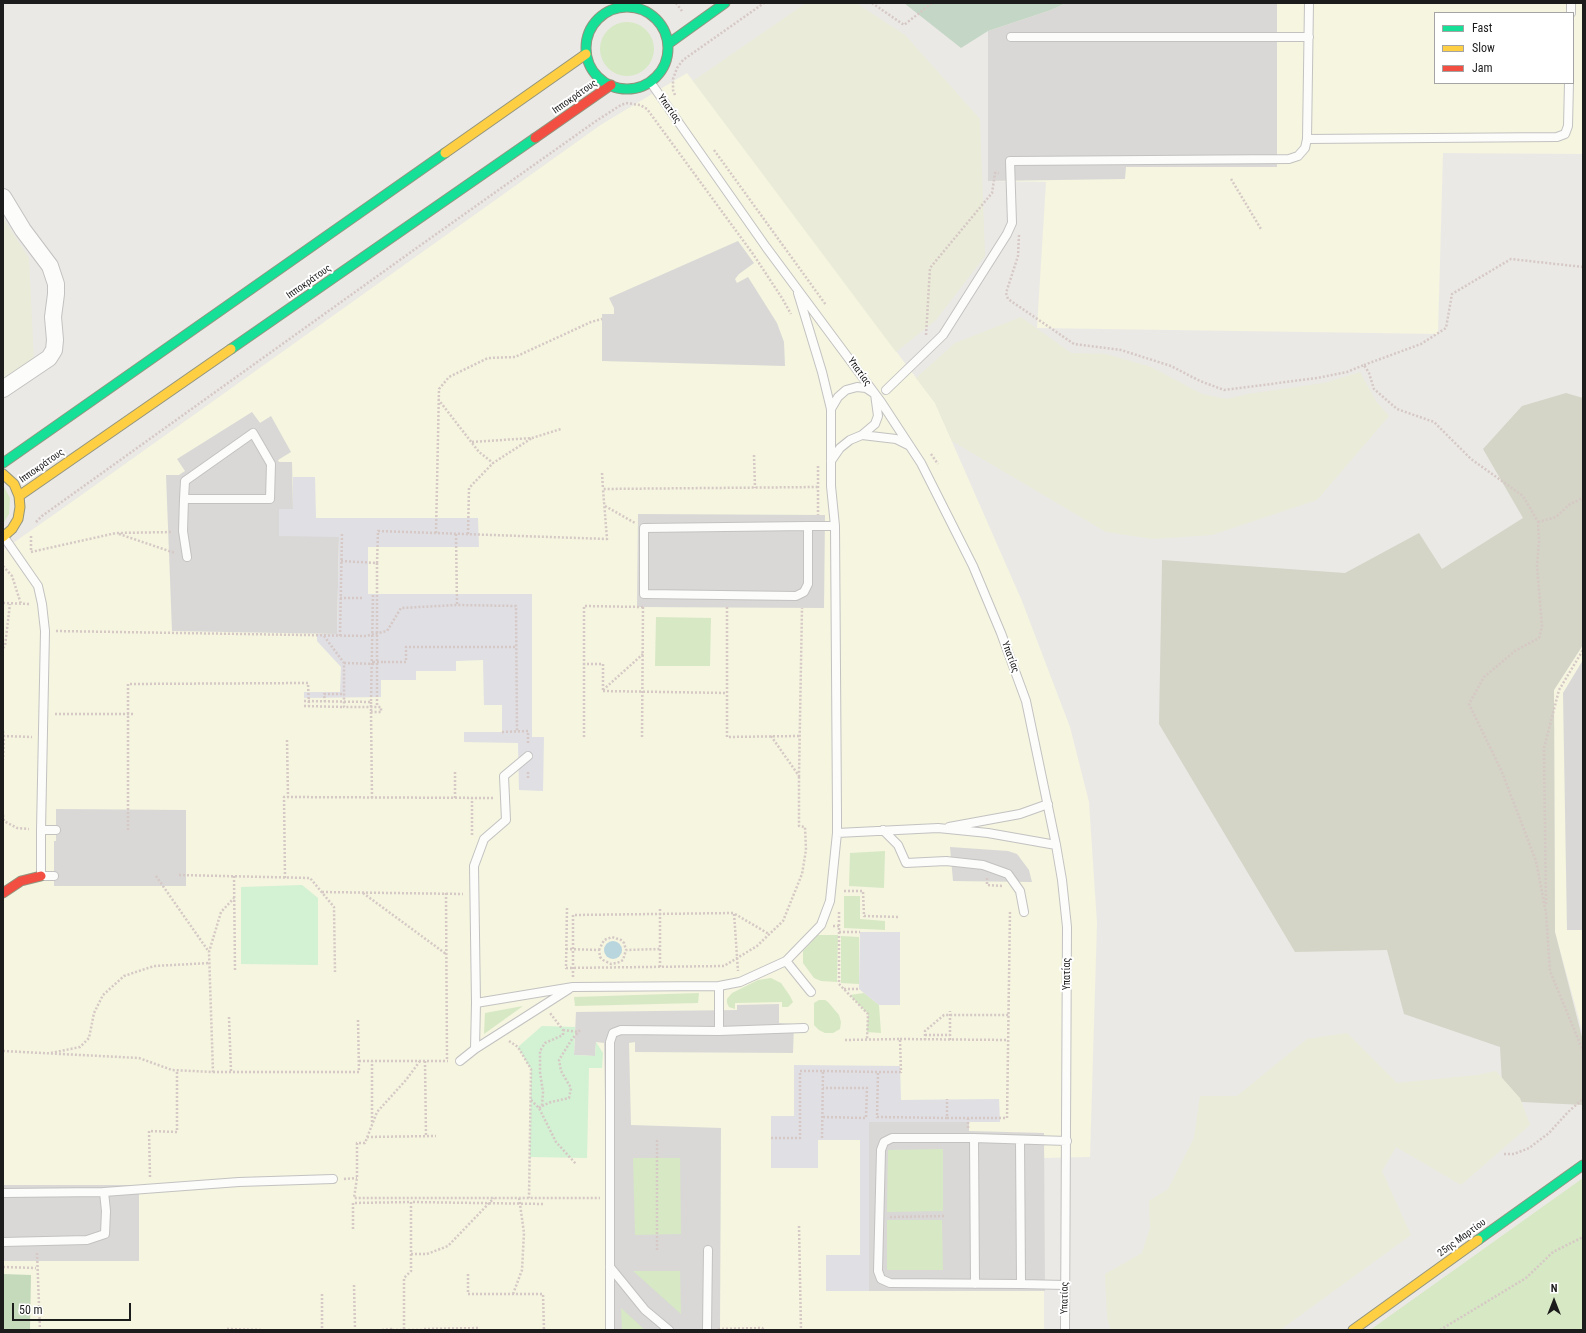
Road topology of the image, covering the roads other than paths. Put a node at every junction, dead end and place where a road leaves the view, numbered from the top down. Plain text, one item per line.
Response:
1 (725, 3) edge
2 (1309, 3) edge
3 (1011, 37) dead end
4 (1309, 37) junction
5 (668, 44) junction
6 (586, 54) junction
7 (651, 83) junction
8 (1569, 84) edge
9 (611, 86) junction
10 (1307, 139) junction
11 (3, 197) edge
12 (795, 286) junction
13 (3, 389) edge
14 (886, 390) dead end
15 (875, 394) junction
16 (831, 409) junction
17 (862, 435) junction
18 (910, 446) junction
19 (831, 460) junction
20 (3, 463) edge
21 (3, 474) edge
22 (19, 496) junction
23 (184, 499) junction
24 (808, 526) junction
25 (835, 526) junction
26 (3, 537) edge
27 (186, 557) road end
28 (528, 756) dead end
29 (1048, 804) junction
30 (938, 828) junction
31 (41, 830) junction
32 (56, 830) dead end
33 (883, 830) junction
34 (837, 833) junction
35 (1056, 844) junction
36 (41, 876) junction
37 (54, 876) dead end
38 (3, 894) edge
39 (1024, 912) dead end
40 (786, 961) junction
41 (719, 986) junction
42 (573, 987) junction
43 (811, 992) dead end
44 (476, 1004) junction
45 (804, 1028) dead end
46 (719, 1031) junction
47 (475, 1049) junction
48 (460, 1061) road end
49 (974, 1138) junction
50 (1020, 1140) junction
51 (1067, 1141) junction
52 (1583, 1165) edge
53 (333, 1179) dead end
54 (3, 1192) edge
55 (104, 1192) junction
56 (3, 1242) edge
57 (708, 1250) dead end
58 (610, 1268) junction
59 (975, 1284) junction
60 (1021, 1284) junction
61 (1065, 1285) junction
62 (610, 1330) edge
63 (669, 1330) edge
64 (707, 1330) edge
65 (1065, 1330) edge
66 (1353, 1330) edge

1 - 5 street
2 - 4 lane
3 - 4 lane
4 - 10 lane
5 - 6 street
5 - 7 street
6 - 9 street
6 - 20 street
7 - 9 street
7 - 12 lane, Υπατίας
8 - 10 lane
9 - 22 street, Ιπποκράτους
10 - 14 lane
11 - 13 street
12 - 15 lane, Υπατίας
12 - 16 lane
15 - 16 lane
15 - 17 lane
15 - 18 lane, Υπατίας
16 - 19 lane
17 - 18 lane
17 - 19 lane
18 - 29 lane, Υπατίας
19 - 25 lane
21 - 22 street
22 - 26 street
23 - 23 lane
23 - 27 lane
24 - 24 lane
24 - 25 lane
25 - 34 lane
26 - 31 lane
28 - 44 lane
29 - 30 lane
29 - 35 lane, Υπατίας
30 - 33 lane
30 - 35 lane
31 - 32 lane
31 - 36 lane
33 - 34 lane
33 - 39 lane
34 - 40 lane
35 - 51 lane, Υπατίας
36 - 37 lane
36 - 38 street
40 - 41 lane
40 - 43 lane
41 - 42 lane
41 - 46 lane
42 - 44 lane
42 - 47 lane
44 - 47 lane
45 - 46 lane
46 - 58 lane
47 - 48 lane
49 - 50 lane
49 - 59 lane
49 - 59 lane
50 - 51 lane
50 - 60 lane
51 - 61 lane, Υπατίας
52 - 66 street, 25ης Μαρτίου
53 - 55 lane
54 - 55 lane
55 - 56 lane
57 - 64 lane
58 - 62 lane
58 - 63 lane
59 - 60 lane
60 - 61 lane
61 - 65 lane, Υπατίας

